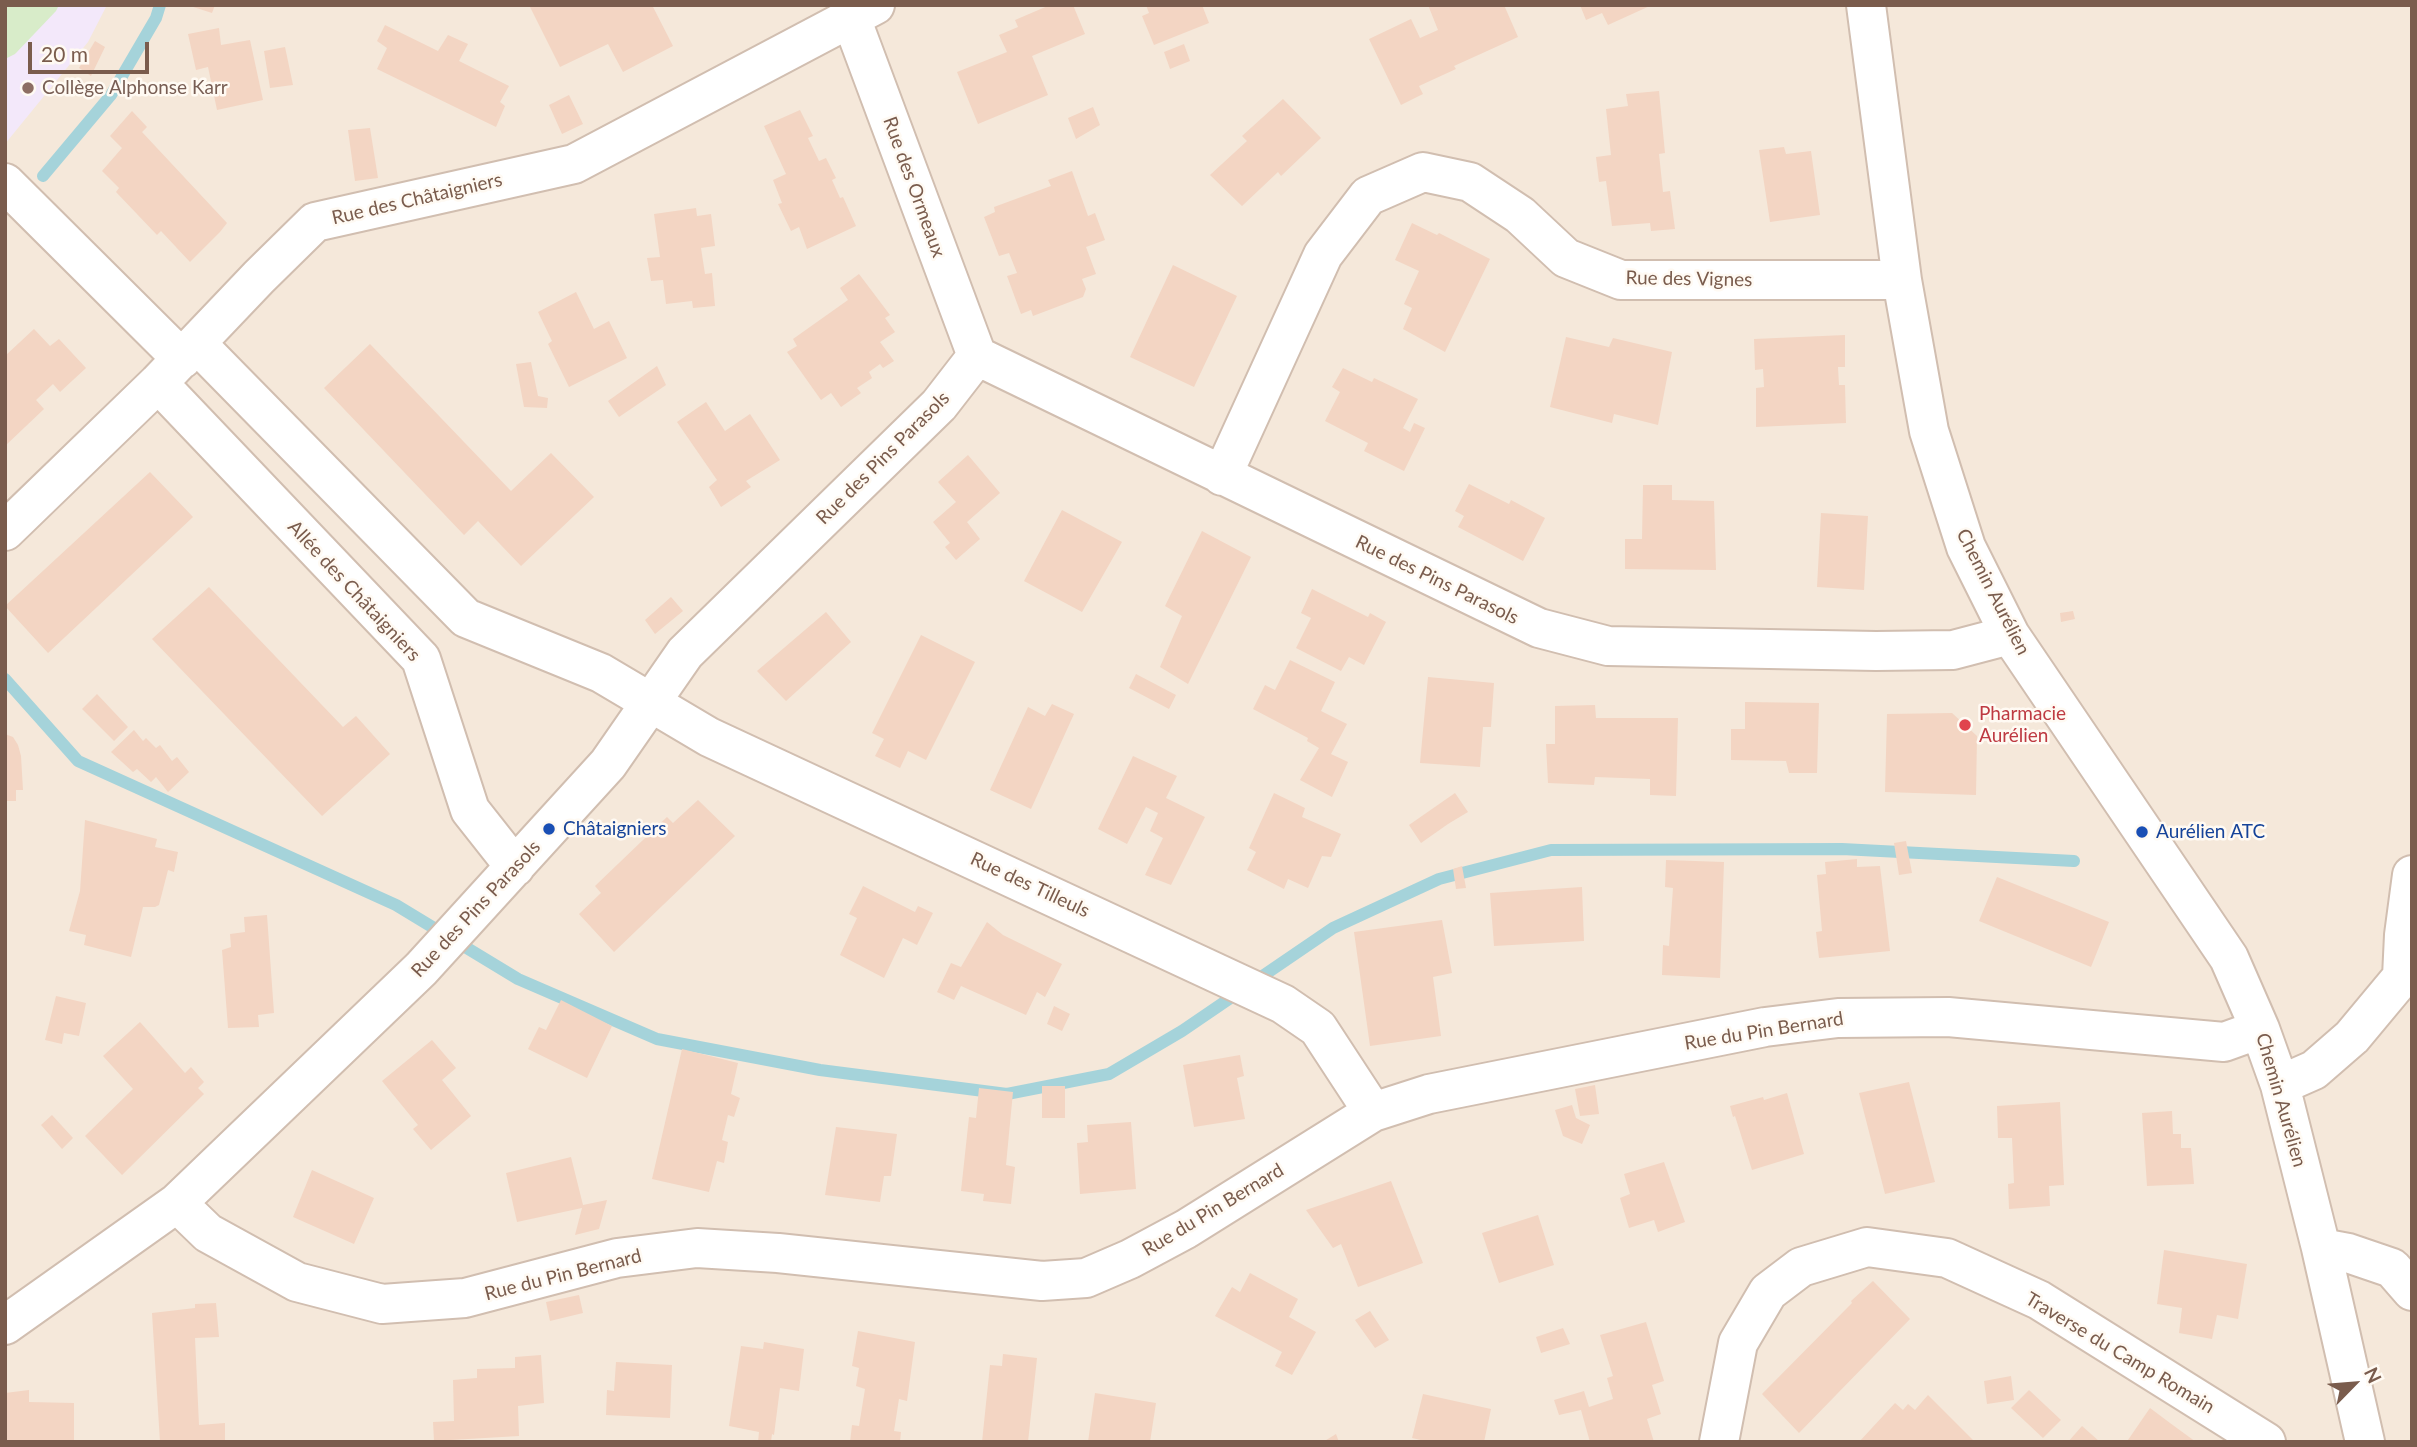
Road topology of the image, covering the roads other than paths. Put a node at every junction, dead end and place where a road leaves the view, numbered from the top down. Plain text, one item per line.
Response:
1 (1866, 5) edge
2 (863, 11) edge
3 (5, 183) edge
4 (1902, 280) junction
5 (977, 356) junction
6 (179, 362) junction
7 (1223, 476) junction
8 (5, 531) edge
9 (466, 618) junction
10 (2010, 635) junction
11 (421, 659) junction
12 (649, 702) junction
13 (515, 867) junction
14 (2412, 876) edge
15 (2407, 978) edge
16 (2260, 1029) junction
17 (2280, 1085) junction
18 (1373, 1112) junction
19 (177, 1203) junction
20 (2321, 1248) junction
21 (2412, 1291) edge
22 (5, 1325) edge
23 (1719, 1442) edge
24 (2266, 1442) edge
25 (2365, 1442) edge

1 - 4 street, Chemin Aurélien
2 - 5 street, Rue des Ormeaux
2 - 6 street, Rue des Châtaigniers
3 - 6 street
4 - 7 street, Rue des Vignes
4 - 10 street, Chemin Aurélien
5 - 7 street, Rue des Pins Parasols
5 - 12 street, Rue des Pins Parasols
6 - 8 street, Rue des Châtaigniers
6 - 9 street
6 - 11 street, Allée des Châtaigniers
7 - 10 street, Rue des Pins Parasols
9 - 11 street
9 - 12 street
10 - 16 street, Chemin Aurélien
11 - 13 street, Allée des Châtaigniers
12 - 13 street, Rue des Pins Parasols
12 - 18 street, Rue des Tilleuls
13 - 19 street, Rue des Pins Parasols
14 - 15 street
15 - 17 street
16 - 17 street, Chemin Aurélien
16 - 18 street, Rue du Pin Bernard
17 - 20 street, Chemin Aurélien
18 - 19 street, Rue du Pin Bernard
19 - 22 street, Rue des Pins Parasols
20 - 21 street
20 - 25 street, Chemin Aurélien
23 - 24 street, Traverse du Camp Romain

